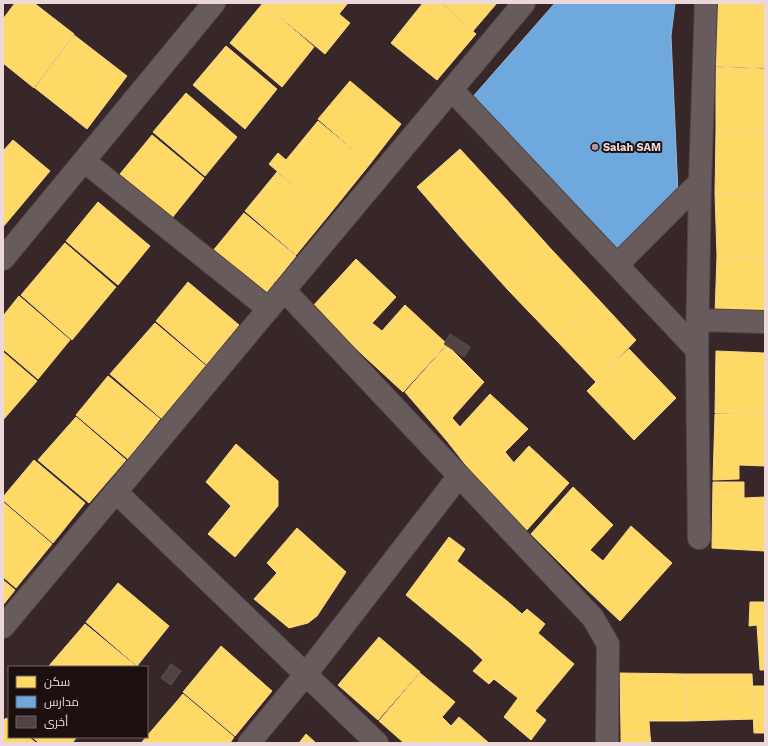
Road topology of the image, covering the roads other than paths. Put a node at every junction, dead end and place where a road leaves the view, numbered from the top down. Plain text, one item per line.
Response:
1 (214, 3) edge
2 (524, 3) edge
3 (706, 3) edge
4 (452, 90) junction
5 (84, 161) junction
6 (700, 182) junction
7 (3, 259) edge
8 (617, 265) junction
9 (284, 290) junction
10 (269, 309) junction
11 (698, 320) junction
12 (765, 322) edge
13 (697, 350) junction
14 (459, 476) junction
15 (116, 492) junction
16 (699, 538) dead end
17 (3, 627) edge
18 (306, 674) junction
19 (249, 743) edge
20 (377, 743) edge
21 (607, 743) edge

1 - 5 street
2 - 4 street
3 - 6 street
4 - 8 street
4 - 9 street
5 - 7 street
5 - 10 street
6 - 8 street
6 - 11 street
8 - 13 street
9 - 10 street
9 - 14 street
10 - 15 street
11 - 12 street
11 - 13 street
13 - 16 street
14 - 18 street
14 - 21 street
15 - 17 street
15 - 18 street
18 - 19 street
18 - 20 street

